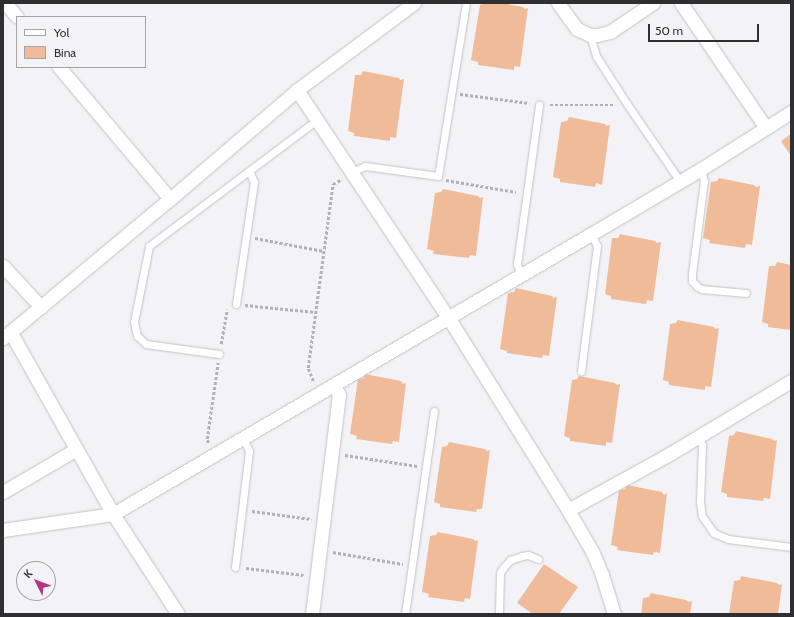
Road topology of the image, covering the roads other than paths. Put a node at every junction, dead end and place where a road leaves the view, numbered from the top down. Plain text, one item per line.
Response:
1 (5, 3) edge
2 (414, 3) edge
3 (466, 3) edge
4 (558, 3) edge
5 (652, 3) edge
6 (681, 3) edge
7 (16, 16) edge
8 (590, 35) junction
9 (60, 68) edge
10 (297, 90) junction
11 (539, 105) dead end
12 (791, 112) edge
13 (317, 120) junction
14 (766, 128) junction
15 (701, 169) junction
16 (249, 171) junction
17 (352, 172) junction
18 (680, 181) junction
19 (170, 199) junction
20 (591, 234) junction
21 (3, 266) edge
22 (521, 275) junction
23 (746, 293) dead end
24 (236, 304) road end
25 (41, 307) junction
26 (448, 317) junction
27 (7, 336) edge
28 (219, 354) road end
29 (581, 371) dead end
30 (791, 382) edge
31 (334, 385) junction
32 (434, 411) dead end
33 (699, 437) junction
34 (243, 438) junction
35 (76, 450) junction
36 (3, 492) edge
37 (568, 510) junction
38 (113, 514) junction
39 (3, 530) edge
40 (791, 547) edge
41 (538, 559) dead end
42 (235, 567) road end
43 (178, 614) edge
44 (312, 614) edge
45 (405, 614) edge
46 (499, 614) edge
47 (614, 614) edge

1 - 7 street
2 - 10 street
3 - 17 lane
4 - 8 street
5 - 8 street
6 - 14 street
8 - 18 lane
9 - 19 street
10 - 13 street
10 - 19 street
11 - 22 lane
12 - 14 street
13 - 16 lane
13 - 17 street
14 - 15 street
15 - 18 street
15 - 23 lane
16 - 24 lane
16 - 28 lane
17 - 26 street
18 - 20 street
19 - 25 street
20 - 22 street
20 - 29 lane
21 - 25 street
22 - 26 street
25 - 27 street
26 - 31 street
26 - 37 street
27 - 35 street
30 - 33 street
31 - 34 street
31 - 44 street
32 - 45 lane
33 - 37 street
33 - 40 lane
34 - 38 street
34 - 42 lane
35 - 36 street
35 - 38 street
37 - 47 street
38 - 39 street
38 - 43 street
41 - 46 lane

